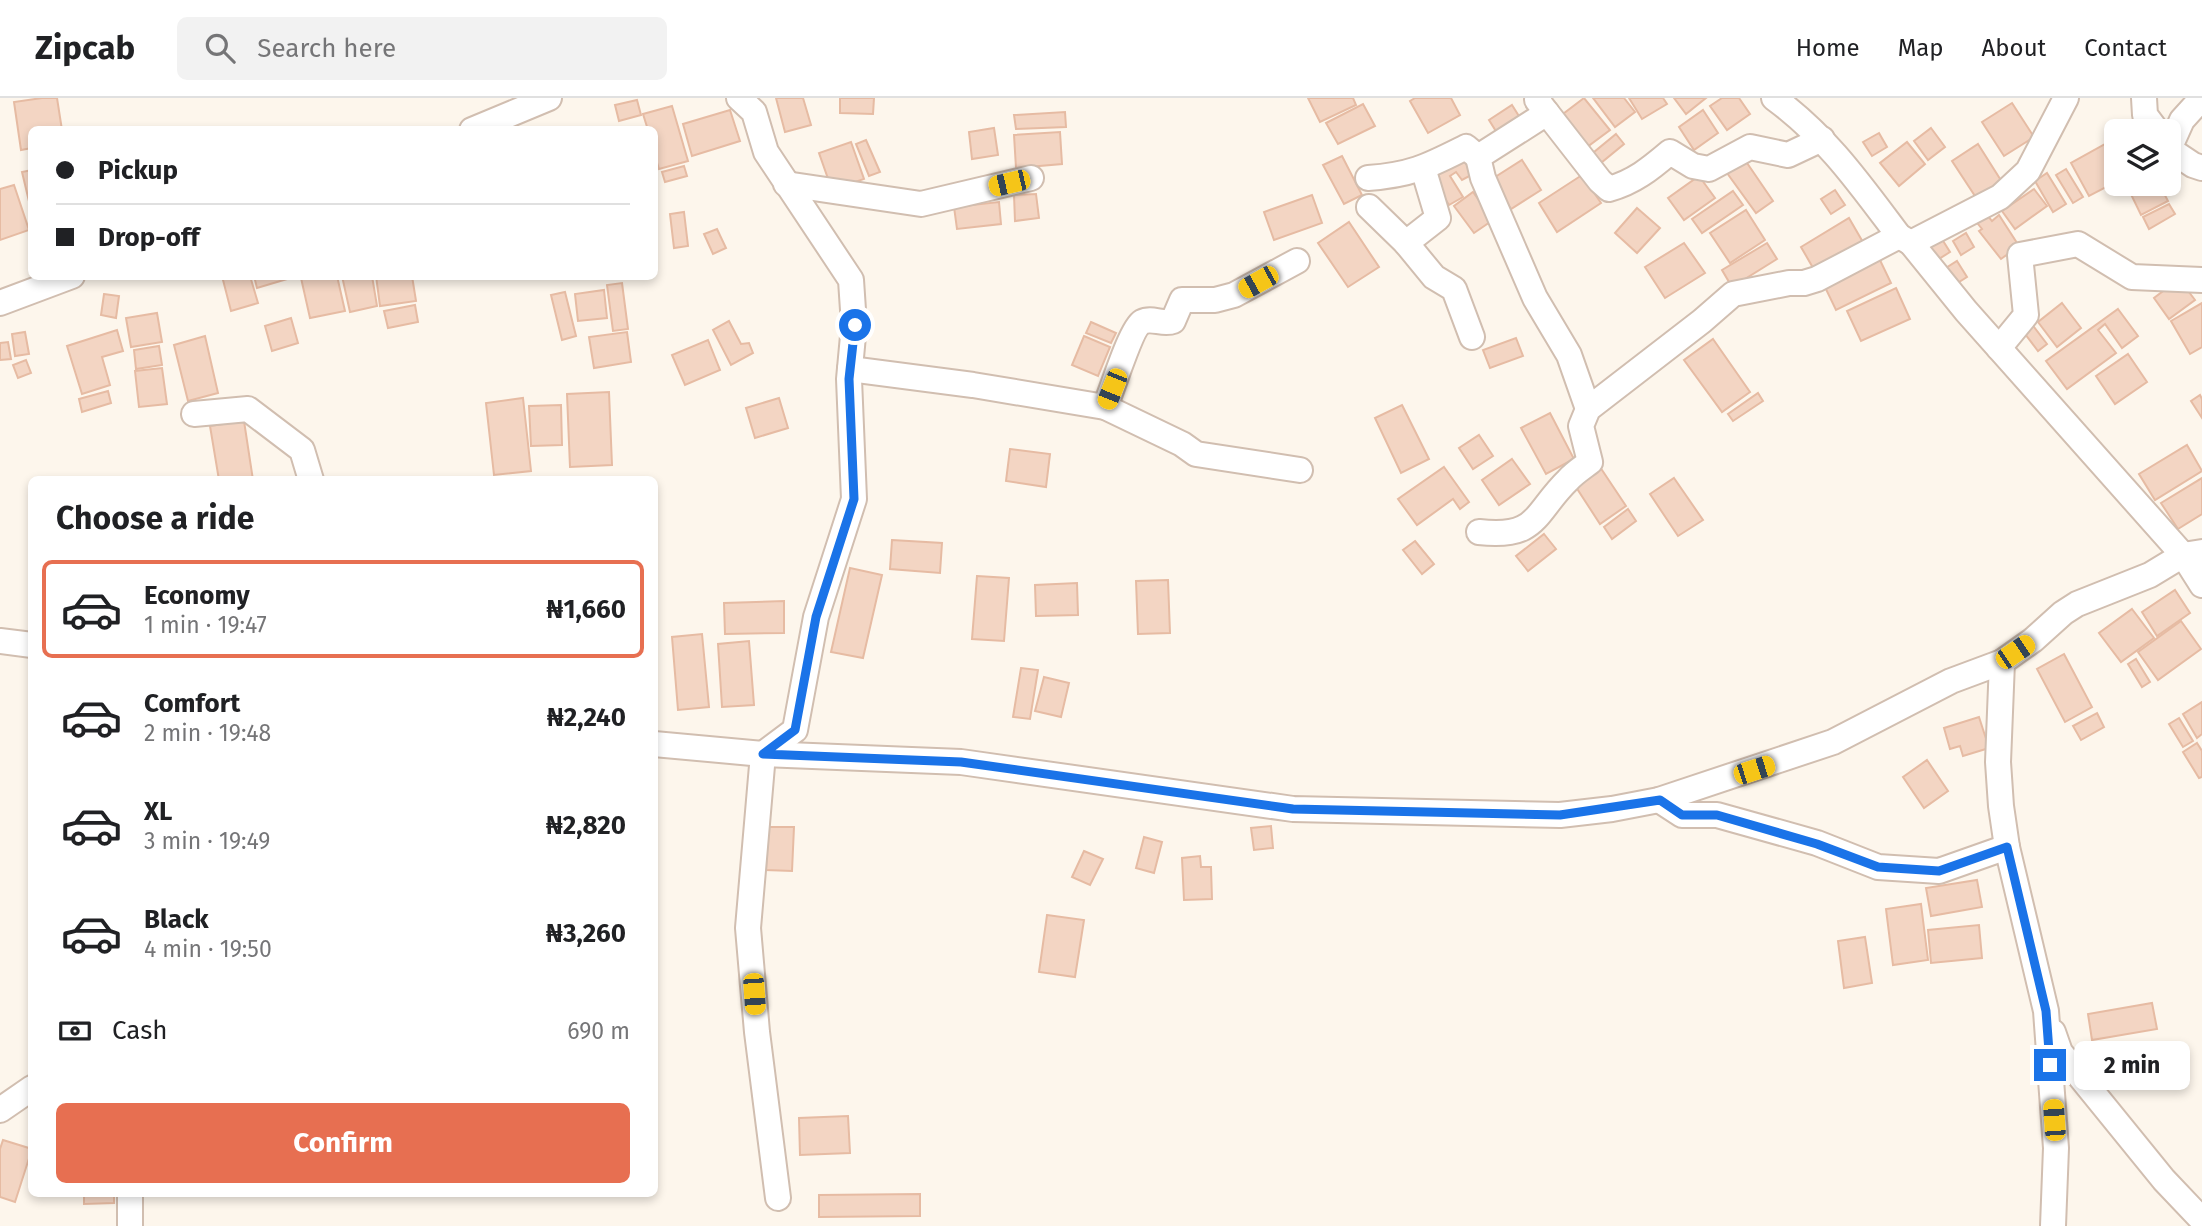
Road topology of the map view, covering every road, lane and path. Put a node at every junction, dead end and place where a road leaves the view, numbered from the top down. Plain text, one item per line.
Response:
1 (549, 98) edge
2 (739, 98) edge
3 (1774, 98) edge
4 (2066, 98) edge
5 (2144, 98) edge
6 (2202, 98) edge
7 (1543, 105) edge
8 (2148, 119) edge
9 (2181, 122) edge
10 (482, 126) edge
11 (1822, 139) junction
12 (2181, 156) edge
13 (1478, 157) junction
14 (2202, 168) edge
15 (1423, 169) junction
16 (1031, 178) dead end
17 (1368, 178) dead end
18 (786, 184) junction
19 (1368, 207) dead end
20 (1905, 240) junction
21 (1406, 243) junction
22 (1297, 261) dead end
23 (61, 280) edge
24 (2202, 280) edge
25 (0, 303) edge
26 (1472, 337) dead end
27 (1999, 348) junction
28 (850, 369) junction
29 (1105, 407) junction
30 (1588, 409) junction
31 (194, 414) dead end
32 (1300, 470) dead end
33 (310, 476) edge
34 (1479, 532) dead end
35 (2196, 558) edge
36 (2202, 585) edge
37 (0, 641) edge
38 (28, 644) edge
39 (2002, 662) junction
40 (661, 748) edge
41 (763, 754) junction
42 (1660, 800) junction
43 (2007, 847) junction
44 (2046, 1011) junction
45 (28, 1091) edge
46 (0, 1110) edge
47 (130, 1197) edge
48 (778, 1198) dead end
49 (2202, 1220) edge
50 (130, 1226) edge
51 (2053, 1226) edge

1 - 10 street
2 - 18 street
3 - 11 street
4 - 20 street
5 - 8 street
6 - 9 street
7 - 11 street
7 - 13 street
11 - 20 street
12 - 14 street
13 - 15 street
13 - 30 street
15 - 17 street
15 - 21 street
16 - 18 street
18 - 28 street
19 - 21 street
20 - 27 street
20 - 30 street
21 - 26 street
22 - 29 street
23 - 25 street
24 - 27 street
27 - 35 street
28 - 29 street
28 - 41 street
29 - 32 street
30 - 34 street
31 - 33 street
35 - 36 street
35 - 39 street
37 - 38 street
39 - 42 street
39 - 43 street
40 - 41 street
41 - 42 street
41 - 48 street
42 - 43 street
43 - 44 street
44 - 49 street
44 - 51 street
45 - 46 street
47 - 50 street

